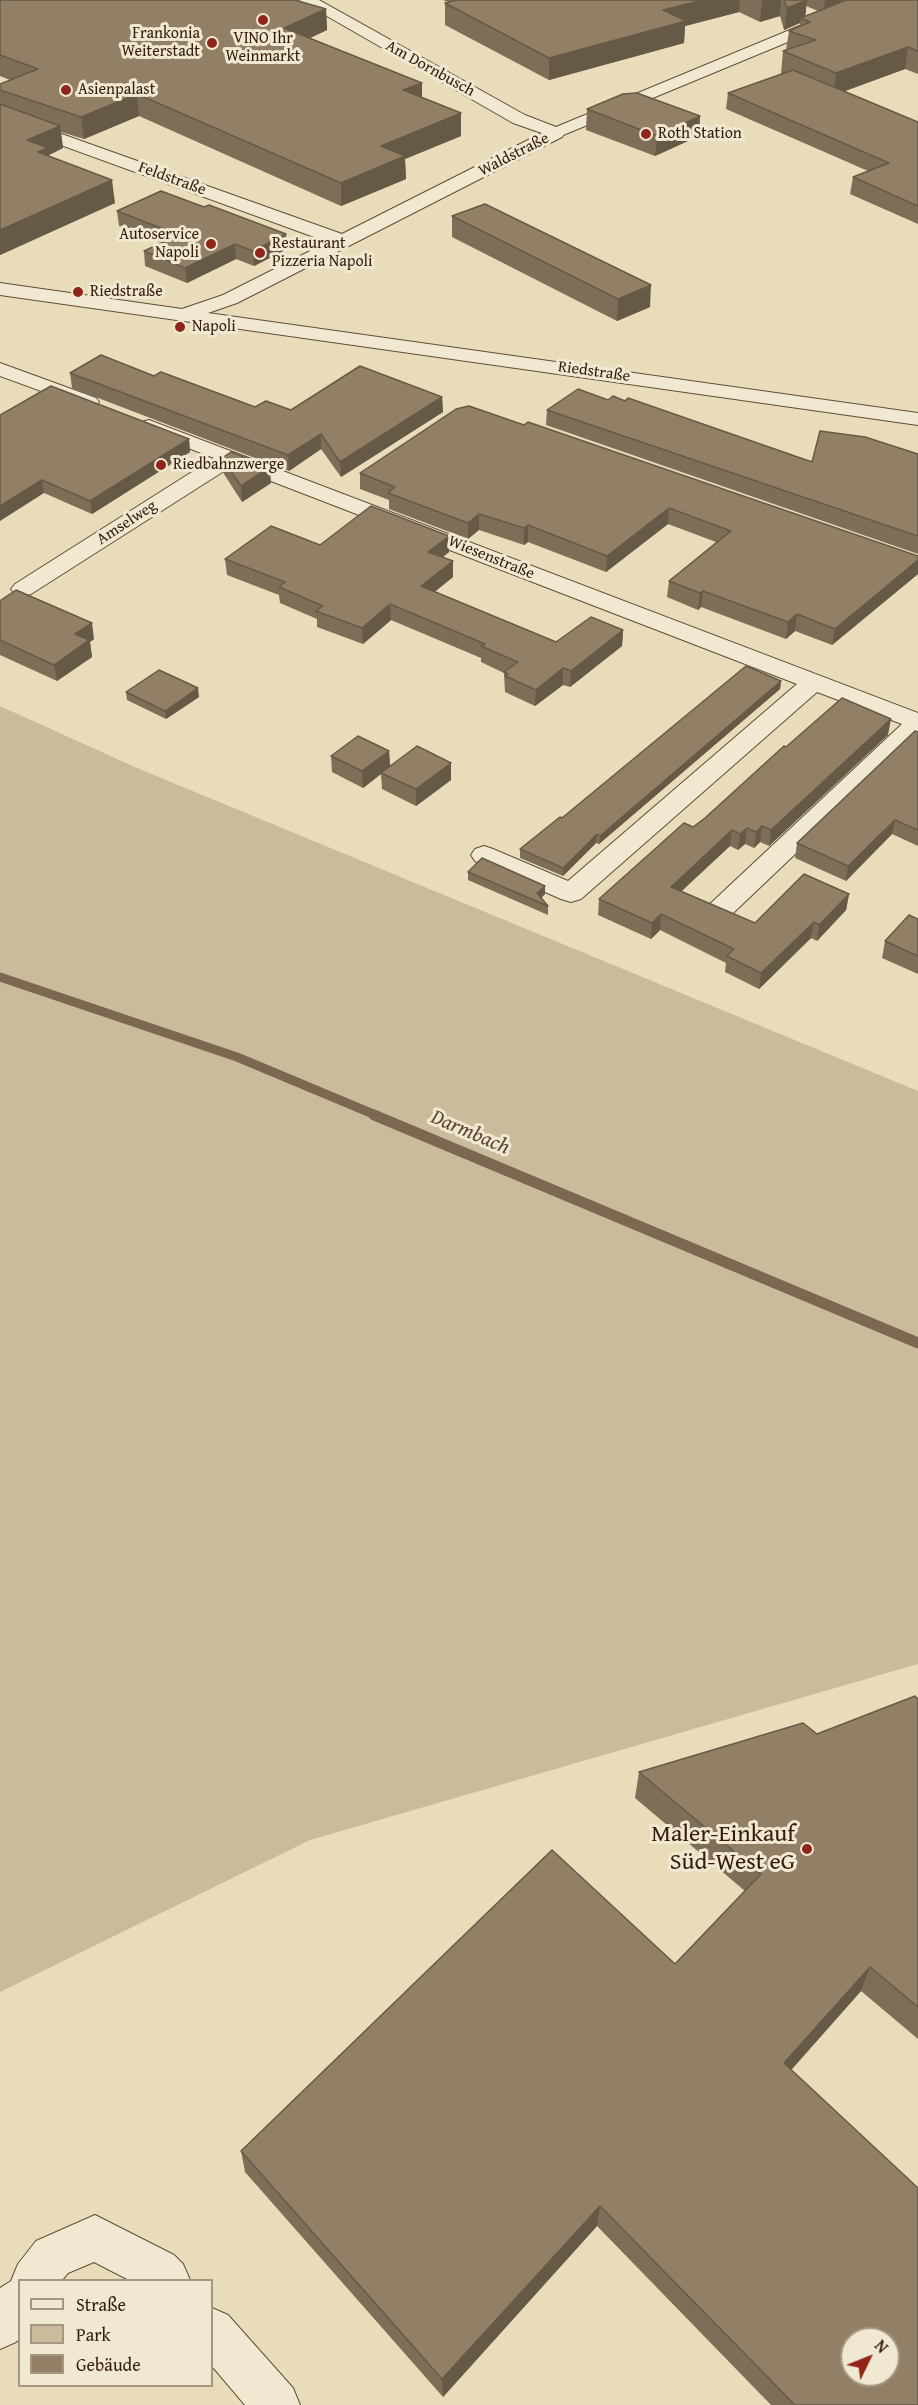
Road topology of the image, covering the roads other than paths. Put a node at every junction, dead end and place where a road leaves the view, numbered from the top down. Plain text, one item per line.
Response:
1 (307, 0) edge
2 (876, 0) edge
3 (804, 13) edge
4 (823, 22) junction
5 (0, 117) edge
6 (556, 133) junction
7 (343, 241) junction
8 (0, 289) edge
9 (248, 290) junction
10 (213, 306) joint
11 (171, 313) junction
12 (269, 326) junction
13 (0, 369) edge
14 (918, 418) edge
15 (231, 457) junction
16 (352, 483) dead end
17 (332, 495) junction
18 (23, 589) dead end
19 (814, 682) junction
20 (918, 723) edge
21 (484, 855) dead end
22 (720, 910) edge
23 (35, 2279) edge
24 (166, 2279) edge
25 (18, 2302) edge
26 (0, 2325) edge
27 (213, 2332) edge
28 (276, 2405) edge

1 - 6 street, Am Dornbusch
2 - 4 street, Waldstraße
3 - 4 street
4 - 6 street, Waldstraße
5 - 7 street, Feldstraße
6 - 7 street, Waldstraße
7 - 9 street, Waldstraße
8 - 11 street, Riedstraße
9 - 10 street, Waldstraße
9 - 12 street
10 - 11 street, Riedstraße
11 - 12 street, Riedstraße
12 - 14 street, Riedstraße
13 - 15 street, Wiesenstraße
15 - 17 street, Wiesenstraße
15 - 18 street, Amselweg
16 - 17 street
17 - 19 street, Wiesenstraße
19 - 20 street, Wiesenstraße
19 - 21 street
20 - 22 street, Wiesenstraße
23 - 24 street
25 - 26 street
27 - 28 street

